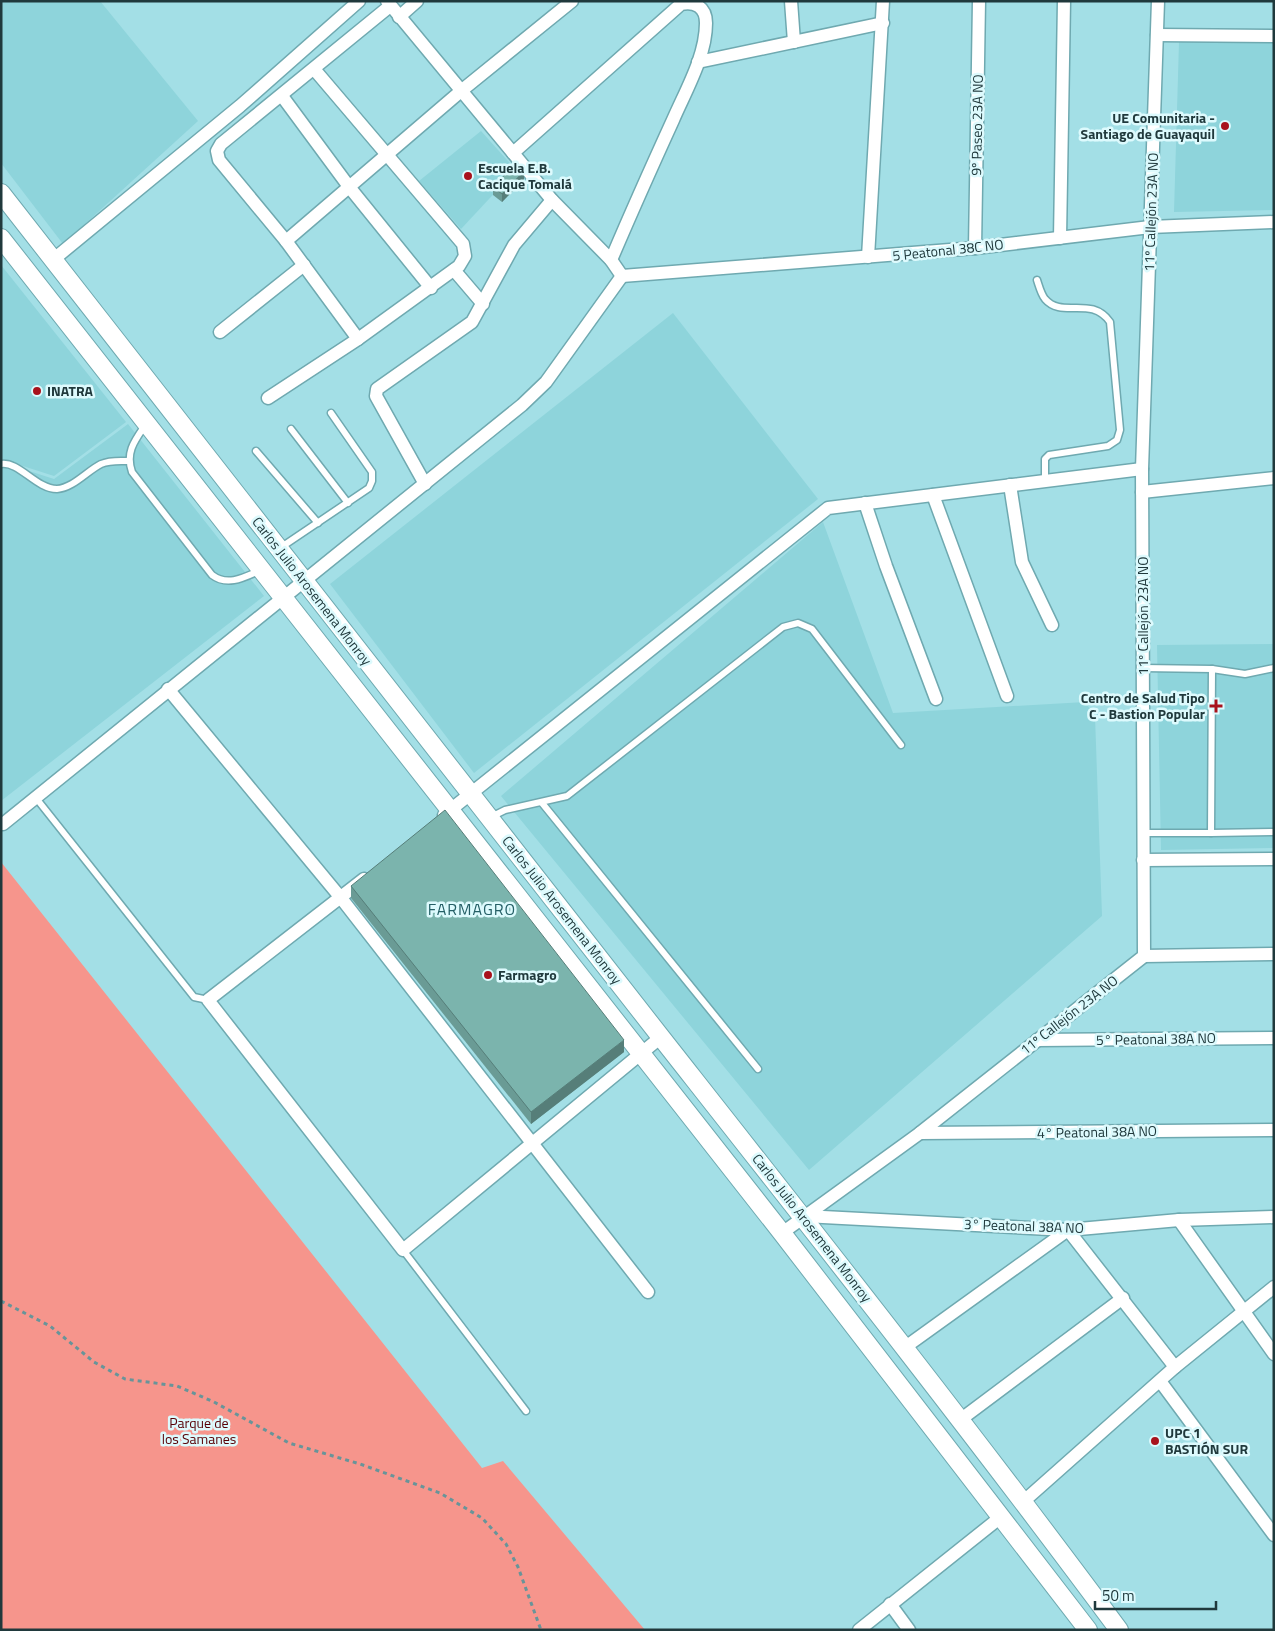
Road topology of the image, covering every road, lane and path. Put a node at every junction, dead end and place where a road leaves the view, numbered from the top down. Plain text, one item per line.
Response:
1 (359, 1) edge
2 (417, 1) edge
3 (572, 1) edge
4 (791, 1) edge
5 (883, 1) edge
6 (978, 1) edge
7 (1064, 1) edge
8 (1158, 1) edge
9 (388, 3) edge
10 (399, 17) junction
11 (884, 23) junction
12 (1157, 35) junction
13 (1274, 36) edge
14 (794, 42) junction
15 (698, 62) junction
16 (314, 69) junction
17 (461, 91) junction
18 (282, 96) junction
19 (513, 153) junction
20 (388, 155) junction
21 (350, 188) junction
22 (1, 192) edge
23 (552, 200) junction
24 (1274, 222) edge
25 (1150, 227) junction
26 (1, 238) edge
27 (1060, 238) junction
28 (286, 241) junction
29 (975, 248) junction
30 (868, 257) junction
31 (54, 260) junction
32 (611, 260) junction
33 (304, 265) junction
34 (454, 270) junction
35 (622, 276) junction
36 (1037, 280) dead end
37 (431, 288) junction
38 (483, 304) junction
39 (220, 332) dead end
40 (358, 339) junction
41 (268, 398) dead end
42 (331, 413) dead end
43 (147, 423) junction
44 (291, 430) dead end
45 (256, 451) dead end
46 (128, 461) junction
47 (1, 464) edge
48 (1142, 469) junction
49 (1274, 478) edge
50 (1045, 481) junction
51 (425, 484) junction
52 (1010, 485) junction
53 (1142, 492) junction
54 (933, 495) junction
55 (348, 503) junction
56 (865, 503) junction
57 (318, 523) junction
58 (280, 548) junction
59 (262, 570) junction
60 (305, 581) junction
61 (284, 598) junction
62 (1052, 624) dead end
63 (1143, 668) junction
64 (1274, 668) edge
65 (1212, 669) junction
66 (168, 689) junction
67 (1007, 696) dead end
68 (936, 698) dead end
69 (901, 745) dead end
70 (471, 793) junction
71 (36, 798) junction
72 (542, 803) junction
73 (450, 810) junction
74 (490, 818) junction
75 (435, 823) edge
76 (3, 824) dead end
77 (1274, 832) edge
78 (1143, 833) junction
79 (1212, 833) junction
80 (1274, 859) edge
81 (1143, 860) junction
82 (377, 869) edge
83 (341, 898) junction
84 (1274, 954) edge
85 (1144, 956) junction
86 (208, 1000) junction
87 (661, 1037) junction
88 (1274, 1038) edge
89 (1038, 1040) junction
90 (641, 1054) junction
91 (758, 1070) dead end
92 (1274, 1130) edge
93 (920, 1134) junction
94 (531, 1142) junction
95 (804, 1216) junction
96 (1274, 1217) edge
97 (1179, 1220) junction
98 (1068, 1230) junction
99 (782, 1233) junction
100 (403, 1250) junction
101 (1274, 1287) edge
102 (648, 1292) dead end
103 (1123, 1298) junction
104 (1, 1301) edge
105 (1242, 1312) junction
106 (904, 1348) junction
107 (1274, 1354) edge
108 (1175, 1367) junction
109 (1160, 1381) junction
110 (526, 1411) dead end
111 (960, 1420) junction
112 (1024, 1501) junction
113 (1002, 1516) junction
114 (1274, 1535) edge
115 (890, 1604) junction
116 (541, 1630) edge
117 (859, 1630) edge
118 (909, 1630) edge
119 (1088, 1630) edge
120 (1119, 1630) edge

1 - 31 street
2 - 10 street
3 - 17 street
4 - 14 street
5 - 11 street
6 - 29 street, 9º Paseo 23A NO
7 - 27 street
8 - 12 street, 11º Callejón 23A NO
9 - 10 street
9 - 16 street
10 - 17 street
11 - 14 street
11 - 30 street
12 - 13 street
12 - 25 street, 11º Callejón 23A NO
14 - 15 street
15 - 19 street
15 - 32 street
16 - 18 street
16 - 20 street
17 - 19 street
17 - 20 street
18 - 21 street
18 - 28 street
19 - 23 street
20 - 21 street
20 - 34 street
21 - 28 street
21 - 37 street
22 - 31 main road, Carlos Julio Arosemena Monroy
23 - 32 street
23 - 38 street
24 - 25 street, 5 Peatonal 38C NO
25 - 27 street, 5 Peatonal 38C NO
25 - 48 street, 11º Callejón 23A NO
26 - 43 main road, Carlos Julio Arosemena Monroy
27 - 29 street, 5 Peatonal 38C NO
28 - 33 street
29 - 30 street, 5 Peatonal 38C NO
30 - 35 street, 5 Peatonal 38C NO
31 - 58 main road, Carlos Julio Arosemena Monroy
32 - 35 street
33 - 39 street
33 - 40 street
34 - 37 street
34 - 38 street
35 - 51 street
36 - 50 lane
37 - 40 street
38 - 51 street
40 - 41 street
42 - 55 lane
43 - 46 lane
43 - 59 main road, Carlos Julio Arosemena Monroy
44 - 55 lane
45 - 57 lane
46 - 47 lane
46 - 59 lane
48 - 50 street
48 - 53 street, 11º Callejón 23A NO
49 - 53 street
50 - 52 street
51 - 60 street
52 - 54 street
52 - 62 street
53 - 63 street, 11º Callejón 23A NO
54 - 56 street
54 - 67 street
55 - 57 lane
56 - 68 street
56 - 70 street
57 - 58 lane
58 - 60 main road, Carlos Julio Arosemena Monroy
59 - 61 main road, Carlos Julio Arosemena Monroy
60 - 61 street
60 - 70 main road, Carlos Julio Arosemena Monroy
61 - 66 street
61 - 73 main road, Carlos Julio Arosemena Monroy
63 - 65 lane
63 - 78 street, 11º Callejón 23A NO
64 - 65 lane
65 - 79 lane
66 - 71 street
66 - 83 street
69 - 72 lane
70 - 73 street
70 - 74 main road, Carlos Julio Arosemena Monroy
71 - 76 street
71 - 86 lane
72 - 74 lane
72 - 91 lane
73 - 75 street
73 - 90 main road, Carlos Julio Arosemena Monroy
74 - 87 main road, Carlos Julio Arosemena Monroy
77 - 79 lane
78 - 79 lane
78 - 81 street, 11º Callejón 23A NO
80 - 81 street
81 - 85 street, 11º Callejón 23A NO
82 - 83 street
83 - 86 street
83 - 94 street
84 - 85 street
85 - 89 street, 11º Callejón 23A NO
86 - 100 street
87 - 90 street
87 - 95 main road, Carlos Julio Arosemena Monroy
88 - 89 street, 5° Peatonal 38A NO
89 - 93 street, 11º Callejón 23A NO
90 - 94 street
90 - 99 main road, Carlos Julio Arosemena Monroy
92 - 93 street, 4° Peatonal 38A NO
93 - 95 street, 11º Callejón 23A NO
94 - 100 street
94 - 102 street
95 - 98 street, 3° Peatonal 38A NO
95 - 99 street, 11º Callejón 23A NO
95 - 106 main road, Carlos Julio Arosemena Monroy
96 - 97 street, 3° Peatonal 38A NO
97 - 98 street, 3° Peatonal 38A NO
97 - 105 street
98 - 103 street
98 - 106 street
99 - 113 main road, Carlos Julio Arosemena Monroy
100 - 110 lane
101 - 105 street
103 - 108 street
103 - 111 street
104 - 116 path
105 - 107 street
105 - 108 street
106 - 111 main road, Carlos Julio Arosemena Monroy
108 - 109 street
109 - 112 street
109 - 114 street
111 - 112 main road, Carlos Julio Arosemena Monroy
112 - 120 main road, Carlos Julio Arosemena Monroy
113 - 115 street
113 - 119 main road, Carlos Julio Arosemena Monroy
115 - 117 street
115 - 118 street

